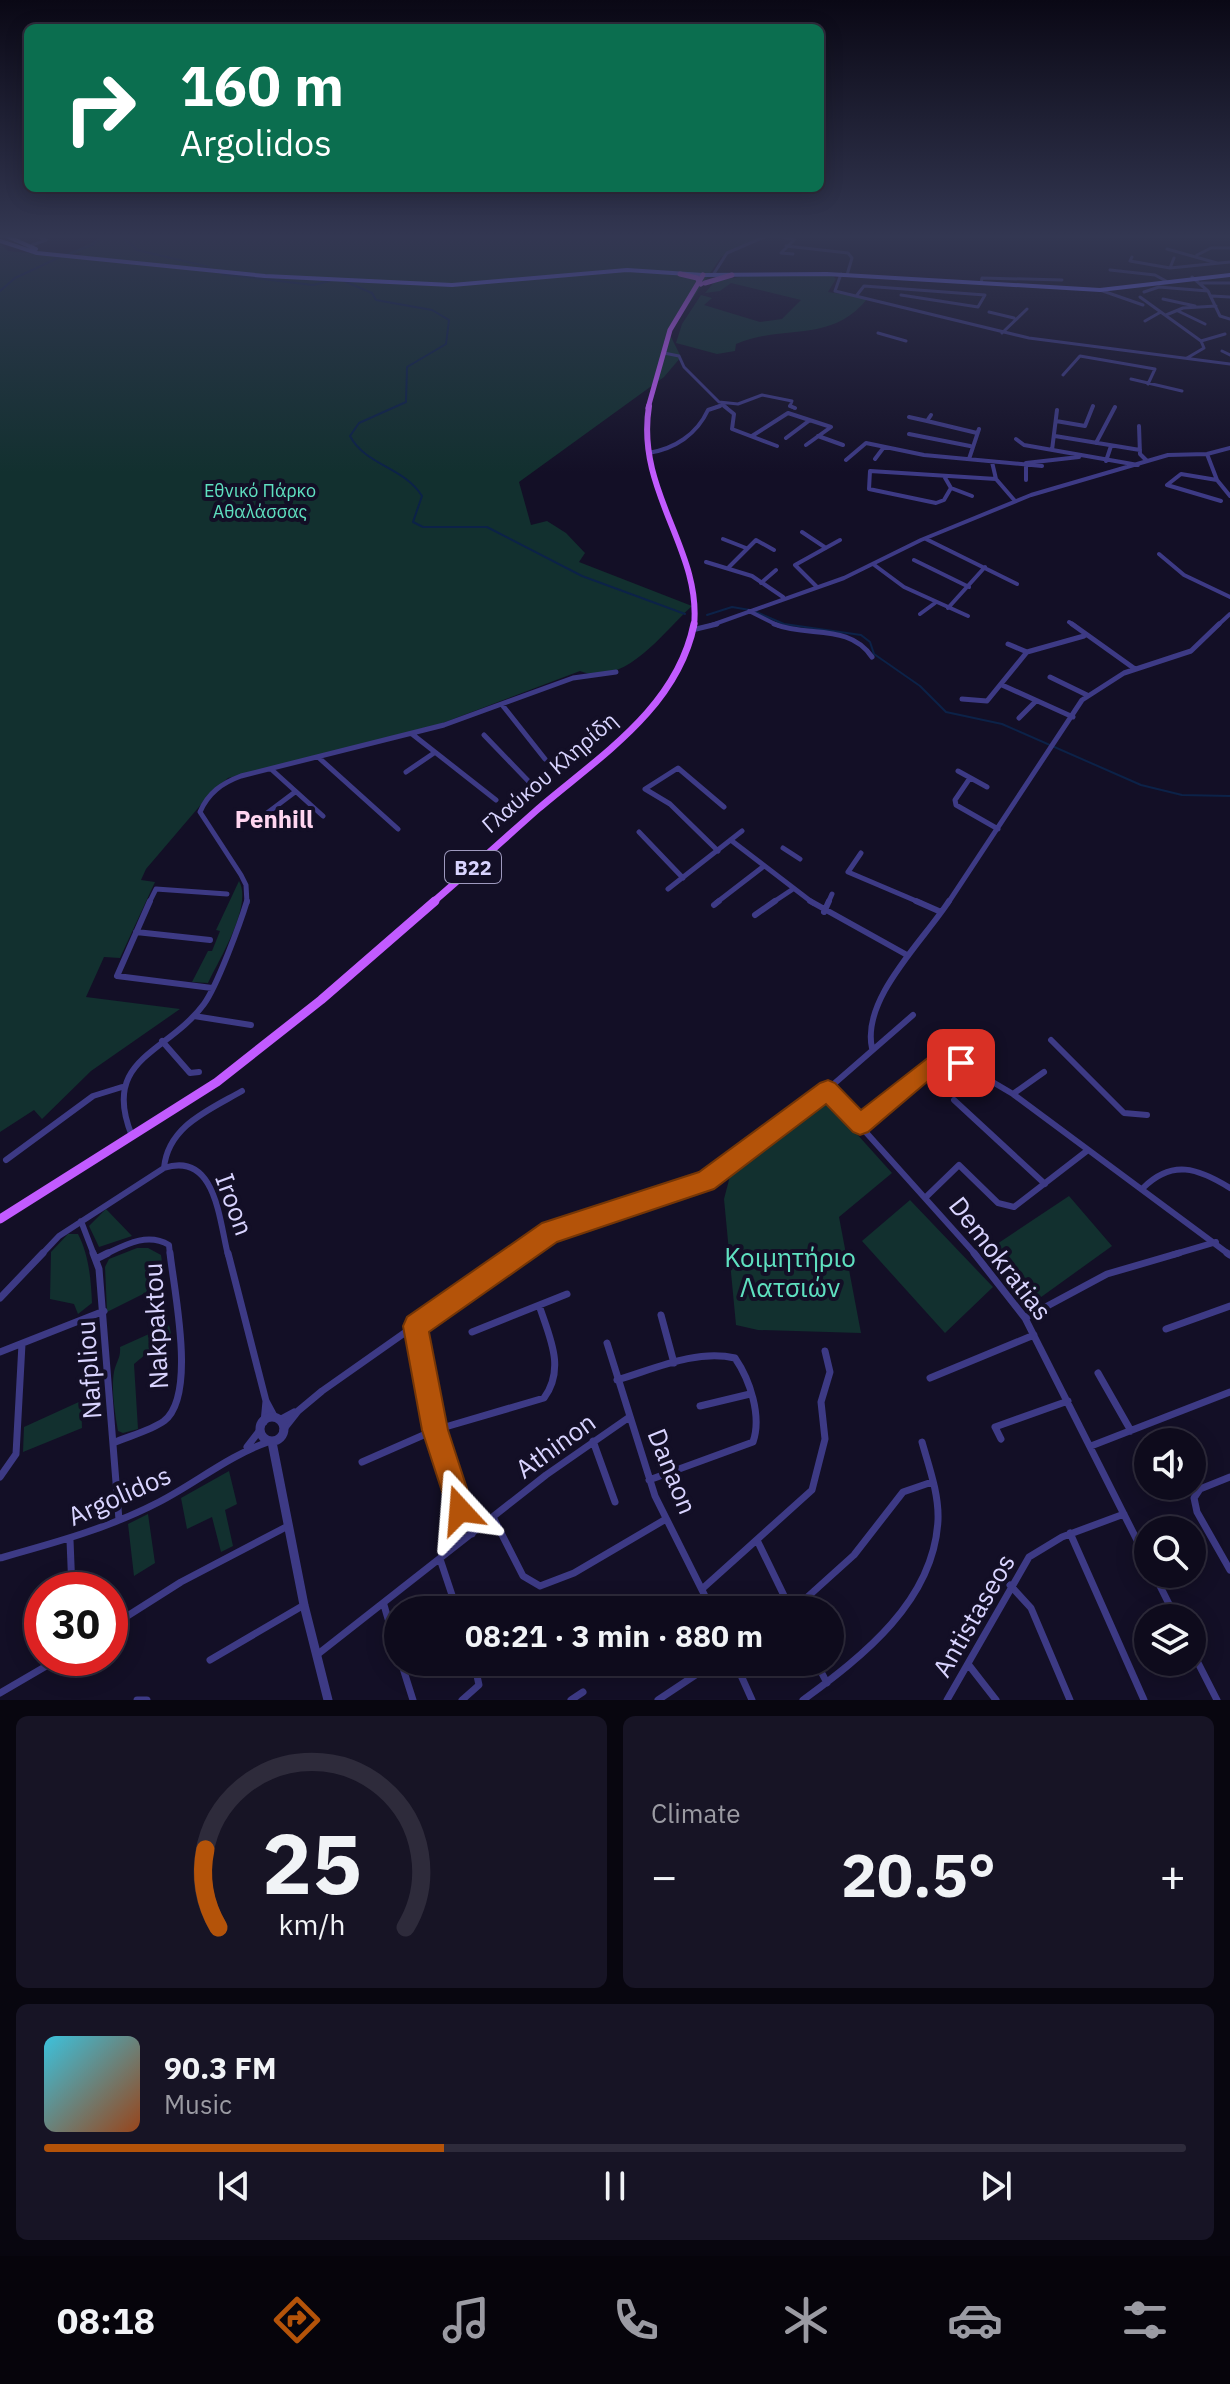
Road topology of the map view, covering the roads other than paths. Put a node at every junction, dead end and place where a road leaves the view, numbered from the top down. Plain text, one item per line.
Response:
1 (679, 314) edge
2 (930, 314) edge
3 (999, 314) edge
4 (1019, 314) edge
5 (1159, 314) edge
6 (1186, 314) edge
7 (1166, 315) edge
8 (1014, 318) junction
9 (1145, 321) dead end
10 (1205, 324) dead end
11 (878, 333) dead end
12 (1002, 333) junction
13 (1225, 334) dead end
14 (906, 341) dead end
15 (1201, 341) junction
16 (1138, 351) junction
17 (1222, 351) dead end
18 (664, 353) junction
19 (1230, 355) edge
20 (1187, 358) junction
21 (1131, 364) junction
22 (1230, 364) edge
23 (1063, 375) dead end
24 (1131, 379) dead end
25 (1148, 384) junction
26 (1182, 391) dead end
27 (711, 395) junction
28 (723, 404) junction
29 (1093, 405) dead end
30 (1115, 407) dead end
31 (795, 408) dead end
32 (710, 409) junction
33 (1057, 410) dead end
34 (931, 415) dead end
35 (909, 417) dead end
36 (810, 420) junction
37 (927, 421) junction
38 (1056, 421) junction
39 (1139, 426) dead end
40 (909, 434) dead end
41 (752, 436) junction
42 (818, 436) junction
43 (1055, 436) junction
44 (786, 438) dead end
45 (1016, 439) dead end
46 (1096, 443) junction
47 (806, 445) dead end
48 (843, 445) dead end
49 (777, 446) dead end
50 (970, 446) junction
51 (1111, 446) junction
52 (885, 447) junction
53 (1230, 448) edge
54 (1052, 450) junction
55 (1140, 450) junction
56 (647, 453) junction
57 (1207, 454) junction
58 (1083, 456) junction
59 (875, 459) dead end
60 (969, 459) junction
61 (846, 460) dead end
62 (1106, 461) junction
63 (1147, 461) junction
64 (992, 462) junction
65 (1026, 463) junction
66 (1138, 465) junction
67 (1042, 466) dead end
68 (944, 476) junction
69 (996, 479) junction
70 (1026, 480) dead end
71 (1217, 480) junction
72 (951, 488) junction
73 (972, 496) dead end
74 (1230, 496) edge
75 (1015, 501) junction
76 (1221, 501) dead end
77 (802, 532) dead end
78 (723, 539) dead end
79 (925, 539) junction
80 (840, 540) dead end
81 (746, 548) junction
82 (826, 548) junction
83 (774, 550) dead end
84 (1159, 554) dead end
85 (914, 560) dead end
86 (706, 562) dead end
87 (873, 564) junction
88 (729, 567) junction
89 (985, 567) junction
90 (776, 570) dead end
91 (761, 583) junction
92 (1017, 584) dead end
93 (817, 587) junction
94 (969, 587) junction
95 (1230, 597) edge
96 (784, 598) junction
97 (935, 603) junction
98 (948, 608) junction
99 (749, 611) junction
100 (920, 614) dead end
101 (1230, 614) edge
102 (968, 616) dead end
103 (1069, 622) dead end
104 (693, 630) junction
105 (1084, 636) junction
106 (1008, 644) dead end
107 (1027, 652) junction
108 (872, 657) dead end
109 (1135, 669) junction
110 (616, 672) dead end
111 (1050, 677) dead end
112 (1002, 685) junction
113 (1087, 695) junction
114 (962, 699) dead end
115 (1036, 701) junction
116 (503, 706) junction
117 (1073, 717) junction
118 (1019, 718) dead end
119 (411, 734) junction
120 (484, 735) dead end
121 (434, 753) junction
122 (318, 757) junction
123 (545, 759) dead end
124 (271, 769) junction
125 (958, 771) dead end
126 (406, 772) dead end
127 (970, 778) junction
128 (987, 787) dead end
129 (535, 788) dead end
130 (295, 792) junction
131 (496, 800) dead end
132 (724, 807) dead end
133 (323, 816) dead end
134 (255, 822) dead end
135 (398, 829) dead end
136 (998, 829) junction
137 (742, 831) dead end
138 (639, 832) dead end
139 (732, 841) junction
140 (783, 848) dead end
141 (718, 851) junction
142 (861, 853) dead end
143 (800, 859) dead end
144 (764, 866) junction
145 (683, 878) junction
146 (668, 889) dead end
147 (793, 889) junction
148 (227, 894) dead end
149 (832, 894) dead end
150 (714, 905) dead end
151 (824, 912) junction
152 (941, 912) junction
153 (755, 915) dead end
154 (136, 932) junction
155 (210, 940) dead end
156 (907, 955) junction
157 (212, 988) junction
158 (913, 1015) dead end
159 (194, 1016) junction
160 (251, 1025) dead end
161 (1051, 1040) dead end
162 (162, 1041) junction
163 (872, 1048) junction
164 (199, 1072) dead end
165 (1044, 1072) dead end
166 (122, 1087) junction
167 (828, 1090) junction
168 (242, 1091) dead end
169 (1013, 1094) junction
170 (954, 1100) dead end
171 (1147, 1115) dead end
172 (860, 1124) junction
173 (131, 1134) junction
174 (1088, 1150) junction
175 (6, 1160) dead end
176 (164, 1168) junction
177 (1045, 1184) junction
178 (1143, 1188) junction
179 (1230, 1188) edge
180 (925, 1198) junction
181 (0, 1213) edge
182 (0, 1219) edge
183 (81, 1221) junction
184 (1216, 1242) junction
185 (1230, 1255) edge
186 (98, 1258) junction
187 (567, 1294) dead end
188 (0, 1298) edge
189 (539, 1305) junction
190 (1230, 1306) edge
191 (104, 1311) junction
192 (661, 1315) dead end
193 (1025, 1318) junction
194 (416, 1326) junction
195 (1166, 1329) dead end
196 (472, 1332) dead end
197 (1034, 1335) junction
198 (607, 1343) dead end
199 (22, 1344) junction
200 (825, 1351) dead end
201 (0, 1352) edge
202 (674, 1363) junction
203 (1098, 1373) dead end
204 (930, 1378) dead end
205 (617, 1380) junction
206 (1230, 1392) edge
207 (750, 1394) junction
208 (266, 1401) junction
209 (1068, 1401) junction
210 (700, 1406) dead end
211 (298, 1411) junction
212 (278, 1418) junction
213 (628, 1418) junction
214 (262, 1426) junction
215 (435, 1430) junction
216 (1131, 1431) junction
217 (275, 1438) junction
218 (1001, 1439) dead end
219 (593, 1441) junction
220 (922, 1442) dead end
221 (113, 1443) junction
222 (1091, 1446) junction
223 (247, 1448) junction
224 (362, 1462) dead end
225 (0, 1477) edge
226 (1230, 1477) edge
227 (649, 1480) junction
228 (932, 1482) junction
229 (615, 1502) dead end
230 (1124, 1514) junction
231 (493, 1517) junction
232 (666, 1519) junction
233 (119, 1520) junction
234 (288, 1525) junction
235 (1070, 1533) junction
236 (472, 1534) junction
237 (1134, 1534) edge
238 (70, 1540) junction
239 (757, 1540) junction
240 (0, 1558) edge
241 (440, 1559) junction
242 (1229, 1565) edge
243 (71, 1572) edge
244 (1010, 1585) junction
245 (702, 1589) junction
246 (395, 1596) edge
247 (452, 1596) edge
248 (705, 1596) edge
249 (785, 1596) edge
250 (808, 1596) edge
251 (304, 1605) junction
252 (384, 1605) edge
253 (128, 1616) edge
254 (318, 1654) junction
255 (210, 1660) dead end
256 (968, 1664) junction
257 (29, 1676) edge
258 (405, 1676) edge
259 (477, 1676) edge
260 (694, 1676) edge
261 (741, 1676) edge
262 (823, 1676) edge
263 (1205, 1676) edge
264 (827, 1683) junction
265 (583, 1692) dead end
266 (0, 1693) edge
267 (137, 1700) edge
268 (147, 1700) edge
269 (328, 1700) edge
270 (413, 1700) edge
271 (462, 1700) edge
272 (571, 1700) edge
273 (658, 1700) edge
274 (752, 1700) edge
275 (803, 1700) edge
276 (947, 1700) edge
277 (996, 1700) edge
278 (1070, 1700) edge
279 (1144, 1700) edge
280 (1217, 1700) edge

1 - 18 main road, Γλαύκου Κληρίδη / B22
2 - 12 street
3 - 8 street
4 - 8 street
5 - 9 street
6 - 10 street
7 - 15 street
8 - 12 street
11 - 14 street
12 - 16 street
13 - 15 street
15 - 20 street
16 - 20 street
16 - 21 street
17 - 19 street
18 - 27 street
18 - 56 main road, Γλαύκου Κληρίδη / B22
20 - 22 street
21 - 23 street
21 - 25 street
24 - 25 street
25 - 26 street
27 - 28 street
27 - 32 street
28 - 31 street
28 - 32 street
28 - 41 street
29 - 38 street
30 - 46 street
32 - 56 street
33 - 38 street
34 - 37 street
35 - 37 street
36 - 41 street
36 - 42 street
36 - 44 street
37 - 50 street
38 - 43 street
39 - 55 street
40 - 50 street
41 - 49 street
42 - 47 street
42 - 48 street
43 - 46 street
43 - 54 street
45 - 54 street
46 - 51 street
50 - 60 street
51 - 55 street
51 - 62 street
52 - 59 street
52 - 60 street
52 - 61 street
53 - 57 street
54 - 58 street
55 - 63 street
56 - 104 main road, Γλαύκου Κληρίδη / B22
57 - 63 street
57 - 71 street
58 - 62 street
58 - 65 street
60 - 64 street
62 - 66 street
63 - 66 street
64 - 65 street
64 - 69 street
65 - 67 street
65 - 70 street
66 - 75 street
68 - 69 street
68 - 72 street
68 - 72 street
69 - 75 street
71 - 74 street
71 - 76 street
72 - 73 street
75 - 79 street
77 - 82 street
78 - 81 street
79 - 87 street
79 - 89 street
80 - 82 street
81 - 83 street
81 - 88 street
82 - 93 street
84 - 95 street
85 - 94 street
86 - 88 street
87 - 93 street
87 - 97 street
88 - 91 street
89 - 92 street
89 - 94 street
90 - 91 street
91 - 96 street
93 - 96 street
94 - 98 street
96 - 99 street
97 - 98 street
97 - 100 street
98 - 102 street
99 - 104 street
99 - 108 street
101 - 109 street
103 - 105 street
104 - 173 main road, Γλαύκου Κληρίδη / B22
105 - 107 street
105 - 109 street
106 - 107 street
107 - 112 street
109 - 113 street
110 - 116 street
111 - 113 street
112 - 114 street
112 - 115 street
113 - 117 street
115 - 117 street
115 - 118 street
116 - 119 street
116 - 123 street
117 - 136 street
119 - 121 street
119 - 122 street
120 - 129 street
121 - 126 street
121 - 131 street
122 - 124 street
122 - 135 street
124 - 130 street
124 - 157 street
125 - 127 street
127 - 128 street
127 - 136 street
130 - 133 street
130 - 134 street
132 - 141 street
136 - 152 street
137 - 139 street
138 - 145 street
139 - 141 street
139 - 144 street
140 - 143 street
141 - 145 street
142 - 152 street
144 - 147 street
144 - 150 street
145 - 146 street
147 - 151 street
147 - 153 street
148 - 154 street
149 - 151 street
151 - 156 street
152 - 156 street
154 - 155 street
154 - 157 street
156 - 163 street
157 - 159 street
158 - 163 street
159 - 160 street
159 - 162 street
161 - 171 street
162 - 164 street
162 - 166 street
163 - 167 street
165 - 169 street
166 - 173 street
166 - 175 street
167 - 172 street, Demokratias
167 - 194 street
168 - 176 street
169 - 172 street
169 - 174 street
170 - 177 street
172 - 180 street, Demokratias
173 - 181 main road, Γλαύκου Κληρίδη / B22
173 - 182 main road, Γλαύκου Κληρίδη / B22
174 - 177 street
174 - 178 street
176 - 183 street
176 - 208 street, Iroon
177 - 180 street
178 - 179 street
178 - 184 street
180 - 193 street, Demokratias
183 - 186 street, Nafpliou
183 - 188 street
184 - 185 street
184 - 193 street
186 - 191 street, Nafpliou
186 - 221 street, Nakpaktou
187 - 189 street
189 - 196 street
189 - 215 street
190 - 195 street
191 - 199 street
191 - 221 street, Nafpliou
192 - 202 street
193 - 197 street, Demokratias
194 - 211 street
194 - 215 street
197 - 204 street
197 - 209 street, Demokratias
198 - 205 street, Danaon
199 - 201 street
199 - 225 street
200 - 239 street
202 - 205 street
202 - 207 street
203 - 216 street
205 - 213 street, Danaon
206 - 216 street
207 - 210 street
207 - 227 street
208 - 212 street, Iroon
208 - 214 street, Iroon
209 - 218 street
209 - 222 street, Demokratias
211 - 212 street
211 - 217 street
212 - 214 street
212 - 217 street
213 - 219 street, Athinon
213 - 227 street, Danaon
214 - 217 street
214 - 223 street, Argolidos
215 - 224 street
215 - 236 street
216 - 222 street
217 - 223 street, Argolidos
217 - 234 street
219 - 229 street
219 - 231 street, Athinon
220 - 228 street
221 - 233 street, Nafpliou
222 - 230 street, Demokratias
223 - 233 street, Argolidos
226 - 242 street
227 - 232 street, Danaon
228 - 250 street
228 - 264 street
230 - 235 street, Antistaseos
230 - 237 street, Demokratias
231 - 232 street
231 - 236 street, Athinon
232 - 245 street, Danaon
233 - 238 street, Argolidos
234 - 251 street
234 - 253 street
235 - 244 street, Antistaseos
235 - 279 street
236 - 241 street, Athinon
238 - 240 street, Argolidos
238 - 243 street
239 - 245 street
239 - 249 street
241 - 246 street, Athinon
241 - 247 street
244 - 256 street, Antistaseos
244 - 278 street
245 - 248 street, Danaon
251 - 254 street
251 - 255 street
252 - 254 street, Athinon
254 - 269 street
256 - 276 street, Antistaseos
256 - 277 street
257 - 266 street
258 - 270 street
259 - 271 street
260 - 273 street
261 - 274 street
262 - 264 street
263 - 280 street
264 - 275 street
265 - 272 street
267 - 268 street

